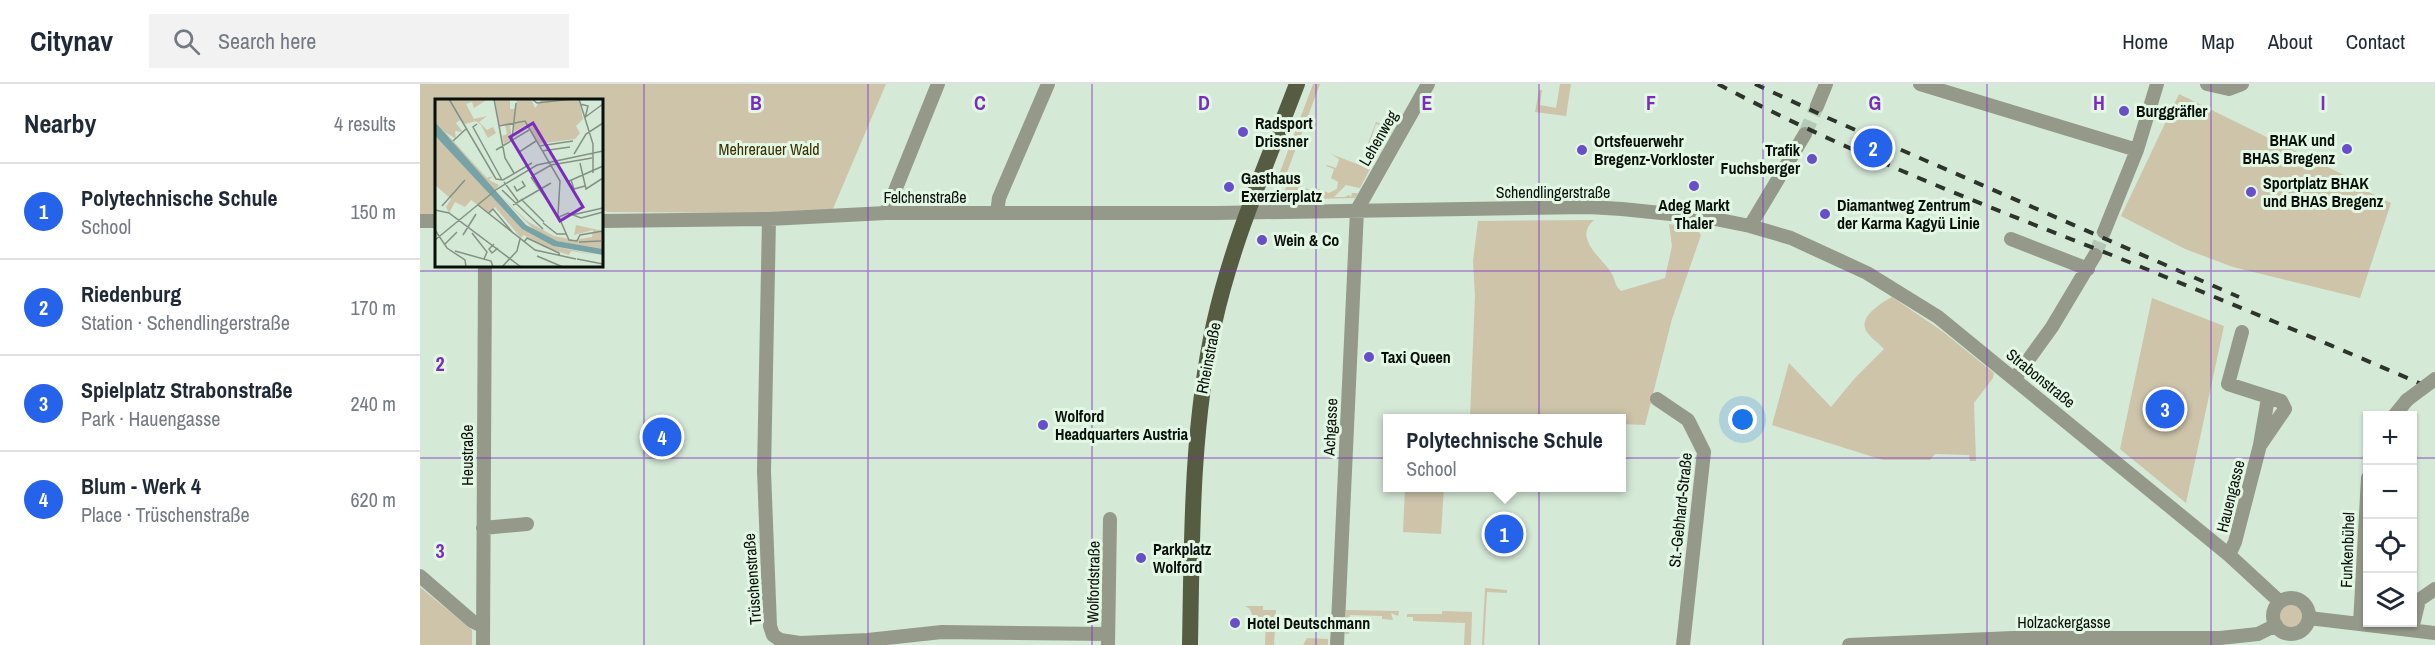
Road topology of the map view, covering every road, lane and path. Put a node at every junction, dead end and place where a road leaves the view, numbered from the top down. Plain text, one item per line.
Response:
1 (939, 84) edge
2 (1048, 84) edge
3 (1297, 84) edge
4 (1428, 84) edge
5 (1826, 84) edge
6 (1920, 84) edge
7 (2157, 84) edge
8 (2207, 84) edge
9 (2242, 84) edge
10 (1817, 106) tunnel mouth
11 (1805, 134) tunnel mouth
12 (2137, 150) junction
13 (1357, 210) junction
14 (1248, 212) junction
15 (886, 213) junction
16 (998, 213) junction
17 (770, 219) junction
18 (603, 221) edge
19 (1750, 226) junction
20 (2104, 232) tunnel mouth
21 (2011, 239) dead end
22 (2095, 255) tunnel mouth
23 (486, 267) edge
24 (2088, 269) junction
25 (2242, 332) dead end
26 (2015, 378) junction
27 (2435, 380) edge
28 (1657, 399) dead end
29 (2398, 411) edge
30 (1110, 519) dead end
31 (2365, 519) edge
32 (527, 524) dead end
33 (483, 528) junction
34 (2229, 555) junction
35 (420, 576) edge
36 (2435, 589) edge
37 (2280, 602) junction
38 (2309, 618) junction
39 (2360, 624) junction
40 (2276, 625) junction
41 (482, 626) junction
42 (2412, 629) junction
43 (2435, 633) edge
44 (2300, 639) edge
45 (1108, 640) edge
46 (483, 645) edge
47 (1190, 645) edge
48 (1337, 645) edge
49 (1683, 645) edge
50 (1849, 645) edge

1 - 15 street
2 - 16 street
3 - 14 main road, Rheinstraße
4 - 13 street, Lehenweg
5 - 10 street
6 - 12 street
7 - 12 street
8 - 9 street
11 - 19 street
12 - 20 street
13 - 14 street, Schendlingerstraße
13 - 19 street, Schendlingerstraße
13 - 48 street, Achgasse
14 - 16 street, Felchenstraße
14 - 47 main road, Rheinstraße
15 - 16 street, Felchenstraße
15 - 17 street, Felchenstraße
17 - 18 street, Felchenstraße
17 - 45 street, Trüschenstraße
19 - 26 street, Strabonstraße
21 - 24 street
22 - 24 street
23 - 33 street, Heustraße
24 - 26 street
25 - 34 street, Hauengasse
26 - 34 street, Strabonstraße
27 - 29 street, bridge
28 - 49 street, St.-Gebhard-Straße
30 - 45 street, Wolfordstraße
31 - 39 street, Funkenbühel
32 - 33 street
33 - 41 street, Heustraße
34 - 37 street, Strabonstraße
35 - 41 street
36 - 42 street
37 - 38 street
37 - 40 street
38 - 39 street
38 - 44 street
39 - 42 street
40 - 44 street
40 - 50 street, Holzackergasse
41 - 46 street, Heustraße
42 - 43 street

